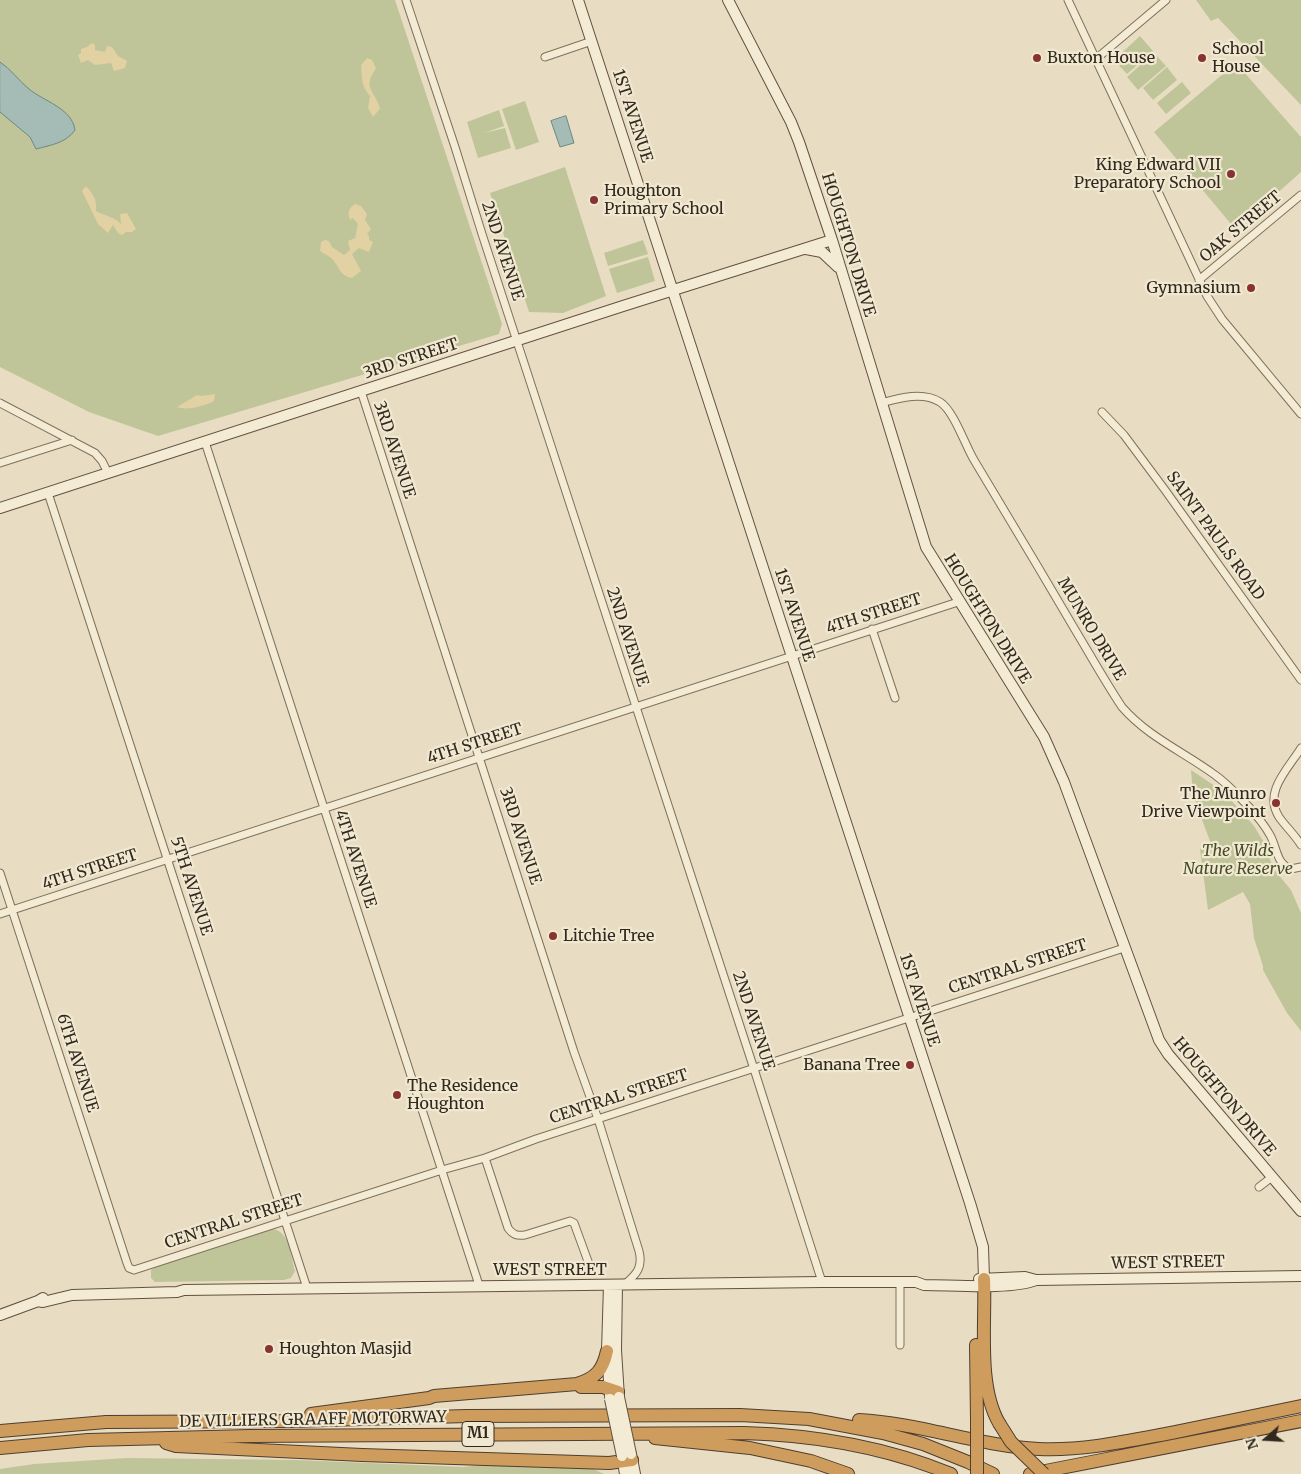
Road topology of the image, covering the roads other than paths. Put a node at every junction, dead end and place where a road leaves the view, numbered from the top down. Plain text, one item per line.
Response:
1 (406, 0) edge
2 (578, 0) edge
3 (728, 0) edge
4 (1068, 0) edge
5 (1166, 0) edge
6 (592, 42) junction
7 (545, 57) dead end
8 (1096, 59) junction
9 (1301, 195) edge
10 (832, 240) junction
11 (800, 249) junction
12 (840, 269) junction
13 (1199, 280) junction
14 (673, 290) junction
15 (517, 341) junction
16 (361, 391) junction
17 (0, 403) edge
18 (881, 404) junction
19 (1102, 412) dead end
20 (1301, 414) edge
21 (72, 440) junction
22 (205, 442) junction
23 (0, 463) edge
24 (108, 473) junction
25 (48, 493) junction
26 (0, 508) edge
27 (958, 602) junction
28 (872, 629) junction
29 (792, 655) junction
30 (1301, 680) edge
31 (896, 698) dead end
32 (635, 707) junction
33 (1301, 748) edge
34 (480, 756) junction
35 (324, 808) junction
36 (1301, 845) edge
37 (168, 859) junction
38 (1301, 866) edge
39 (0, 873) edge
40 (12, 910) junction
41 (0, 914) edge
42 (1124, 948) junction
43 (910, 1018) junction
44 (754, 1069) junction
45 (598, 1119) junction
46 (485, 1158) junction
47 (442, 1170) junction
48 (1272, 1177) junction
49 (1259, 1187) dead end
50 (1301, 1211) edge
51 (286, 1221) junction
52 (127, 1263) joint
53 (589, 1264) dead end
54 (1301, 1276) edge
55 (822, 1282) junction
56 (900, 1282) junction
57 (980, 1282) junction
58 (479, 1285) junction
59 (617, 1285) junction
60 (307, 1288) junction
61 (0, 1314) edge
62 (900, 1345) dead end
63 (607, 1351) junction
64 (614, 1394) junction
65 (429, 1398) junction
66 (1301, 1406) edge
67 (292, 1421) junction
68 (1301, 1421) edge
69 (832, 1423) junction
70 (0, 1431) edge
71 (645, 1433) junction
72 (156, 1438) junction
73 (0, 1448) edge
74 (626, 1461) edge
75 (578, 1462) junction
76 (610, 1474) edge
77 (635, 1474) edge
78 (848, 1474) edge
79 (951, 1474) edge
80 (977, 1474) edge
81 (993, 1474) edge
82 (1030, 1474) edge
83 (1044, 1474) edge

1 - 15 street, 2ND AVENUE
2 - 6 main road, 1ST AVENUE
3 - 10 main road, HOUGHTON DRIVE
4 - 8 street
5 - 8 street
6 - 7 street
6 - 14 main road, 1ST AVENUE
8 - 13 street
9 - 13 street, OAK STREET
10 - 11 main road, 3RD STREET
10 - 12 main road, HOUGHTON DRIVE
11 - 12 main road
11 - 14 main road, 3RD STREET
12 - 18 main road, HOUGHTON DRIVE
13 - 20 street
14 - 15 main road, 3RD STREET
14 - 29 main road, 1ST AVENUE
15 - 16 main road, 3RD STREET
15 - 32 street, 2ND AVENUE
16 - 22 main road, 3RD STREET
16 - 34 street, 3RD AVENUE
17 - 21 street
18 - 27 main road, HOUGHTON DRIVE
18 - 38 street, MUNRO DRIVE
19 - 30 street, SAINT PAULS ROAD
21 - 23 street
21 - 24 street
22 - 24 main road, 3RD STREET
22 - 35 street, 4TH AVENUE
24 - 25 main road, 3RD STREET
25 - 26 main road, 3RD STREET
25 - 37 street, 5TH AVENUE
27 - 28 street, 4TH STREET
27 - 42 main road, HOUGHTON DRIVE
28 - 29 street, 4TH STREET
28 - 31 street
29 - 32 street, 4TH STREET
29 - 43 main road, 1ST AVENUE
32 - 34 street, 4TH STREET
32 - 44 street, 2ND AVENUE
33 - 36 street
34 - 35 street, 4TH STREET
34 - 45 street, 3RD AVENUE
35 - 37 street, 4TH STREET
35 - 47 street, 4TH AVENUE
37 - 40 street, 4TH STREET
37 - 51 street, 5TH AVENUE
39 - 40 street, 6TH AVENUE
40 - 41 street, 4TH STREET
40 - 52 street, 6TH AVENUE
42 - 43 street, CENTRAL STREET
42 - 48 main road, HOUGHTON DRIVE
43 - 44 street, CENTRAL STREET
43 - 57 main road, 1ST AVENUE
44 - 45 street, CENTRAL STREET
44 - 55 street, 2ND AVENUE
45 - 46 street, CENTRAL STREET
45 - 59 street, 3RD AVENUE
46 - 47 street, CENTRAL STREET
46 - 53 street
47 - 51 street, CENTRAL STREET
47 - 58 street, 4TH AVENUE
48 - 49 street
48 - 50 main road, HOUGHTON DRIVE
51 - 52 street, CENTRAL STREET
51 - 60 street, 5TH AVENUE
54 - 57 main road, WEST STREET
55 - 56 main road, WEST STREET
55 - 59 main road, WEST STREET
56 - 57 main road, WEST STREET
56 - 62 street
57 - 80 highway, bridge
57 - 83 highway, bridge
58 - 59 main road, WEST STREET
58 - 60 main road, WEST STREET
59 - 63 main road
59 - 64 main road
60 - 61 main road, WEST STREET
63 - 64 main road
63 - 65 highway
64 - 65 highway
64 - 74 main road, bridge
65 - 67 highway
66 - 69 highway
67 - 69 highway, M1
67 - 70 highway, M1
68 - 82 highway
69 - 81 highway, M1
71 - 72 highway, DE VILLIERS GRAAFF MOTORWAY / M1
71 - 78 highway
71 - 79 highway, DE VILLIERS GRAAFF MOTORWAY / M1
72 - 73 highway, DE VILLIERS GRAAFF MOTORWAY / M1
72 - 75 highway
74 - 75 highway
74 - 77 main road
75 - 76 highway

